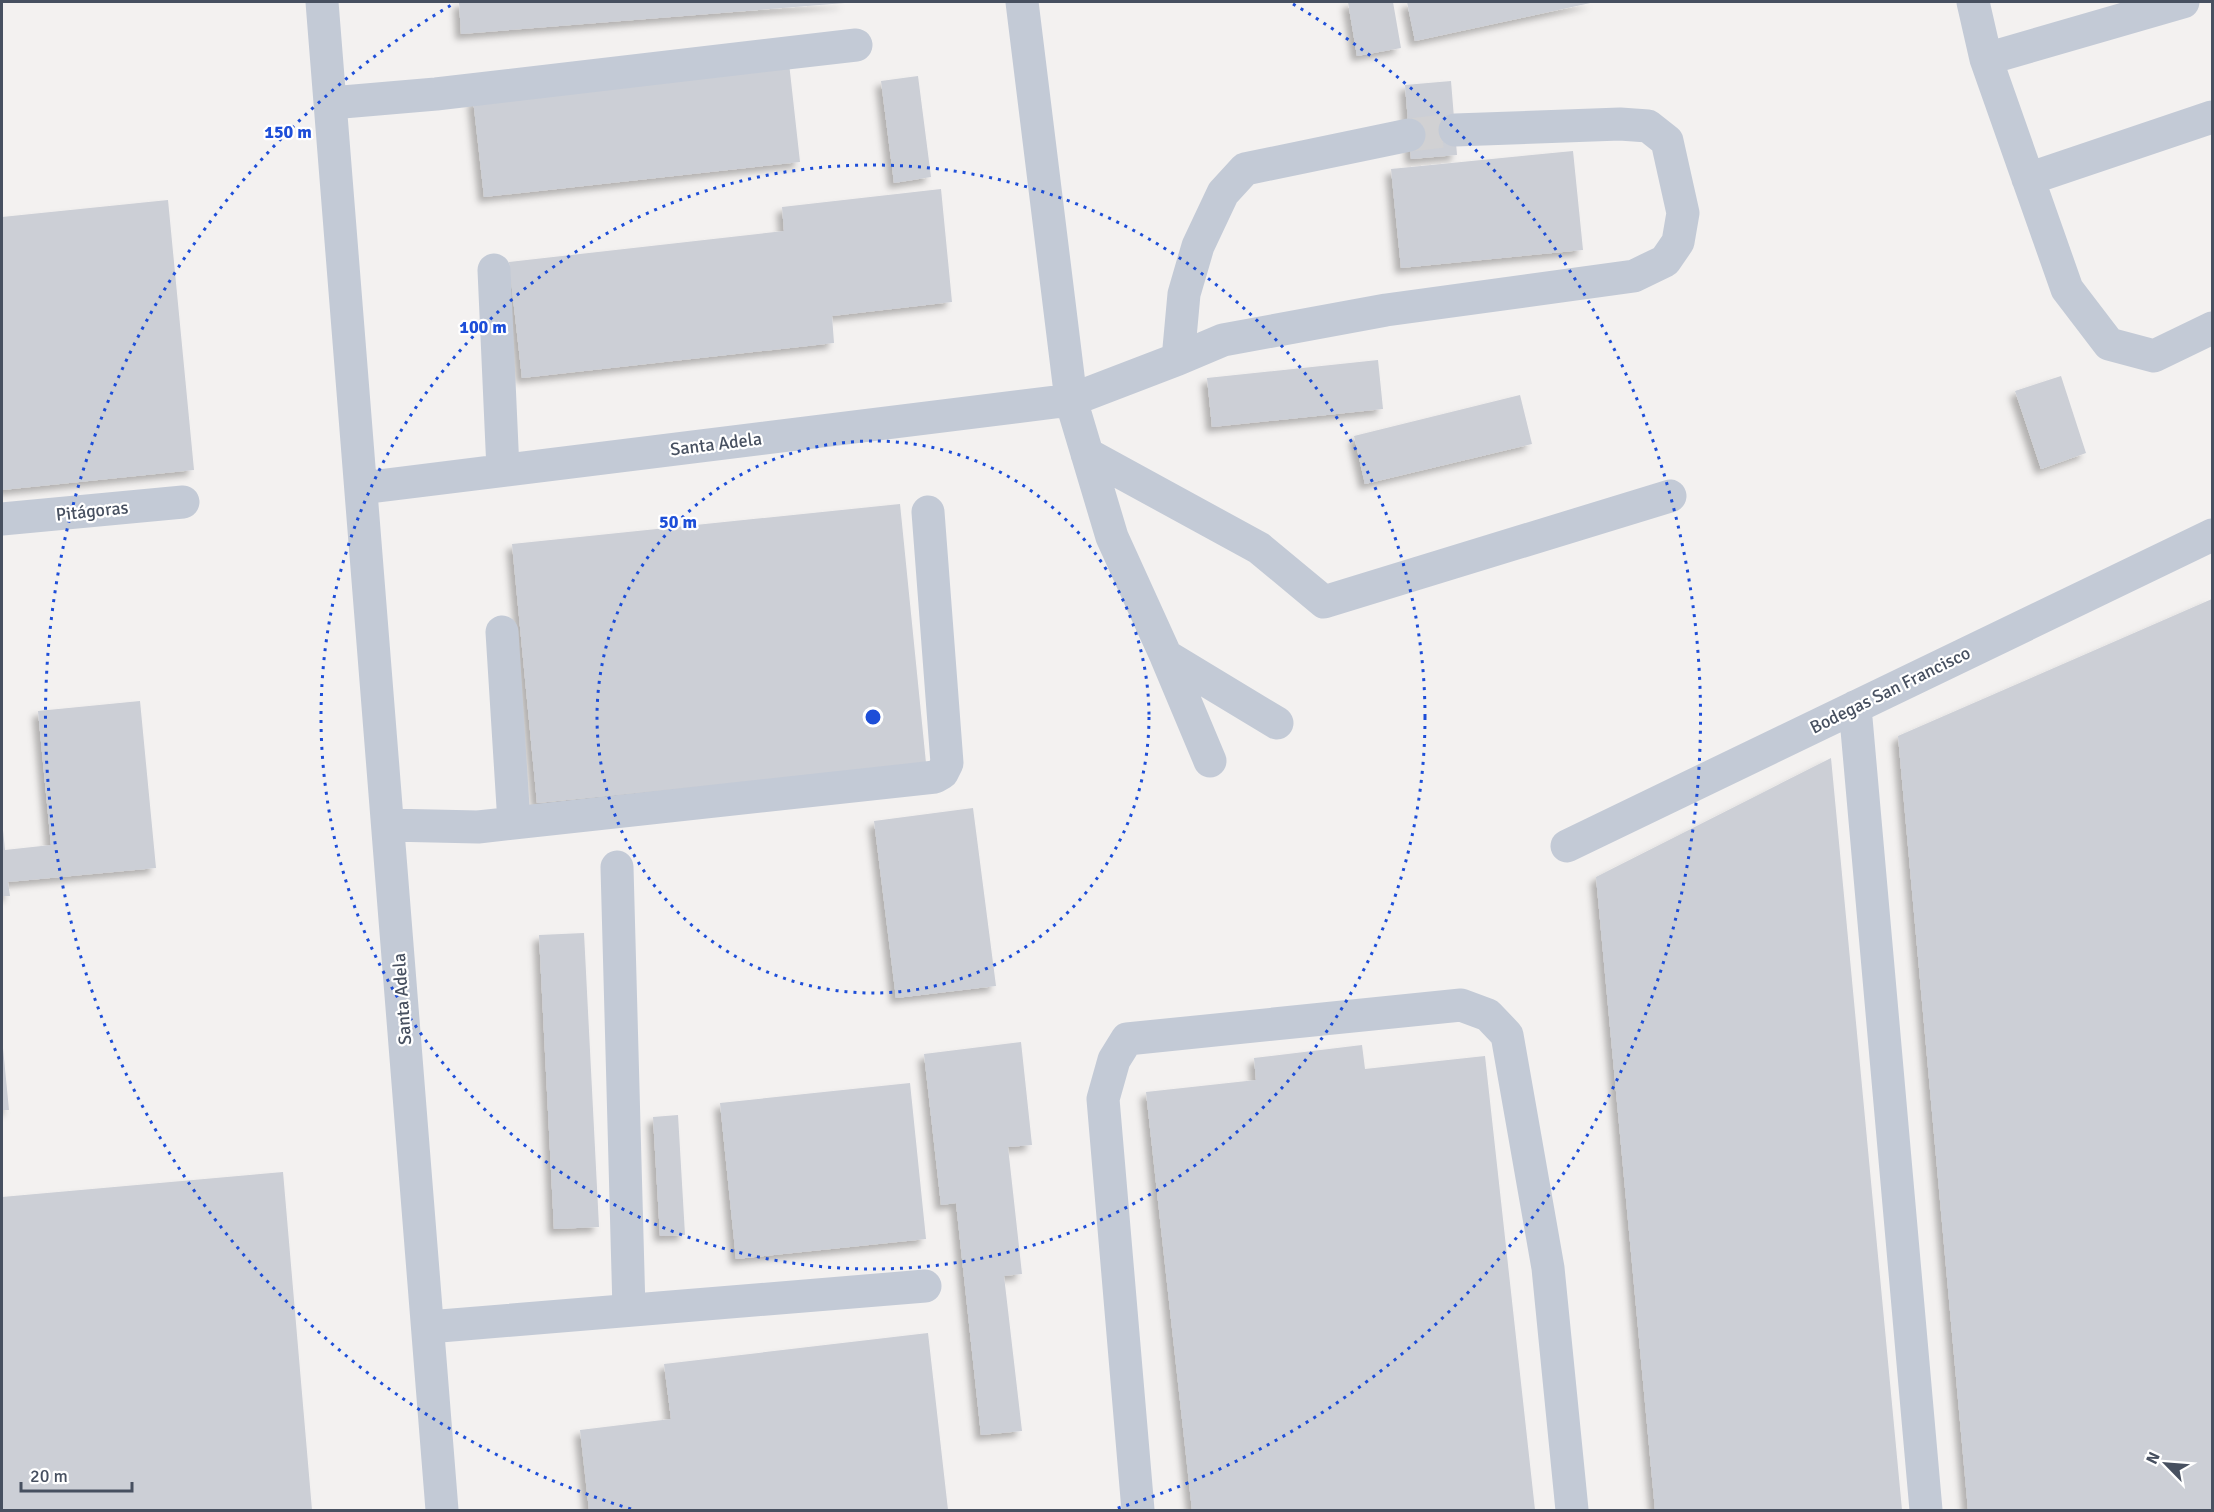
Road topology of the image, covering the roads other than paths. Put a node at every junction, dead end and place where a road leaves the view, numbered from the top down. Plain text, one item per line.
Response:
1 (322, 2) edge
2 (1022, 2) edge
3 (1972, 2) edge
4 (2183, 2) edge
5 (856, 45) dead end
6 (1986, 59) junction
7 (331, 103) junction
8 (2212, 117) edge
9 (1455, 130) tunnel mouth
10 (1409, 135) tunnel mouth
11 (2028, 179) junction
12 (494, 270) dead end
13 (2212, 328) edge
14 (1178, 359) junction
15 (1071, 400) junction
16 (1087, 454) junction
17 (503, 470) junction
18 (362, 488) junction
19 (1670, 496) dead end
20 (183, 502) dead end
21 (928, 512) dead end
22 (2, 519) edge
23 (2212, 535) edge
24 (502, 632) dead end
25 (1166, 656) junction
26 (1855, 707) junction
27 (1277, 723) dead end
28 (1210, 761) dead end
29 (514, 823) junction
30 (388, 825) junction
31 (1568, 846) dead end
32 (617, 867) dead end
33 (925, 1286) dead end
34 (629, 1310) junction
35 (428, 1327) junction
36 (442, 1510) edge
37 (1138, 1510) edge
38 (1572, 1510) edge
39 (1926, 1510) edge

1 - 7 street, Santa Adela
2 - 15 street
3 - 6 street
4 - 6 street
5 - 7 street
6 - 11 street
7 - 18 street, Santa Adela
8 - 11 street
9 - 14 street, Santa Adela
10 - 14 street
11 - 13 street
12 - 17 street
14 - 15 street, Santa Adela
15 - 16 street
15 - 17 street, Santa Adela
16 - 19 street
16 - 25 street
17 - 18 street, Santa Adela
18 - 30 street, Santa Adela
20 - 22 street, Pitágoras
21 - 29 street
23 - 26 street, Bodegas San Francisco
24 - 29 street
25 - 27 street
25 - 28 street
26 - 31 street, Bodegas San Francisco
26 - 39 street
29 - 30 street
30 - 35 street, Santa Adela
32 - 34 street
33 - 34 street
34 - 35 street
35 - 36 street, Santa Adela
37 - 38 street

